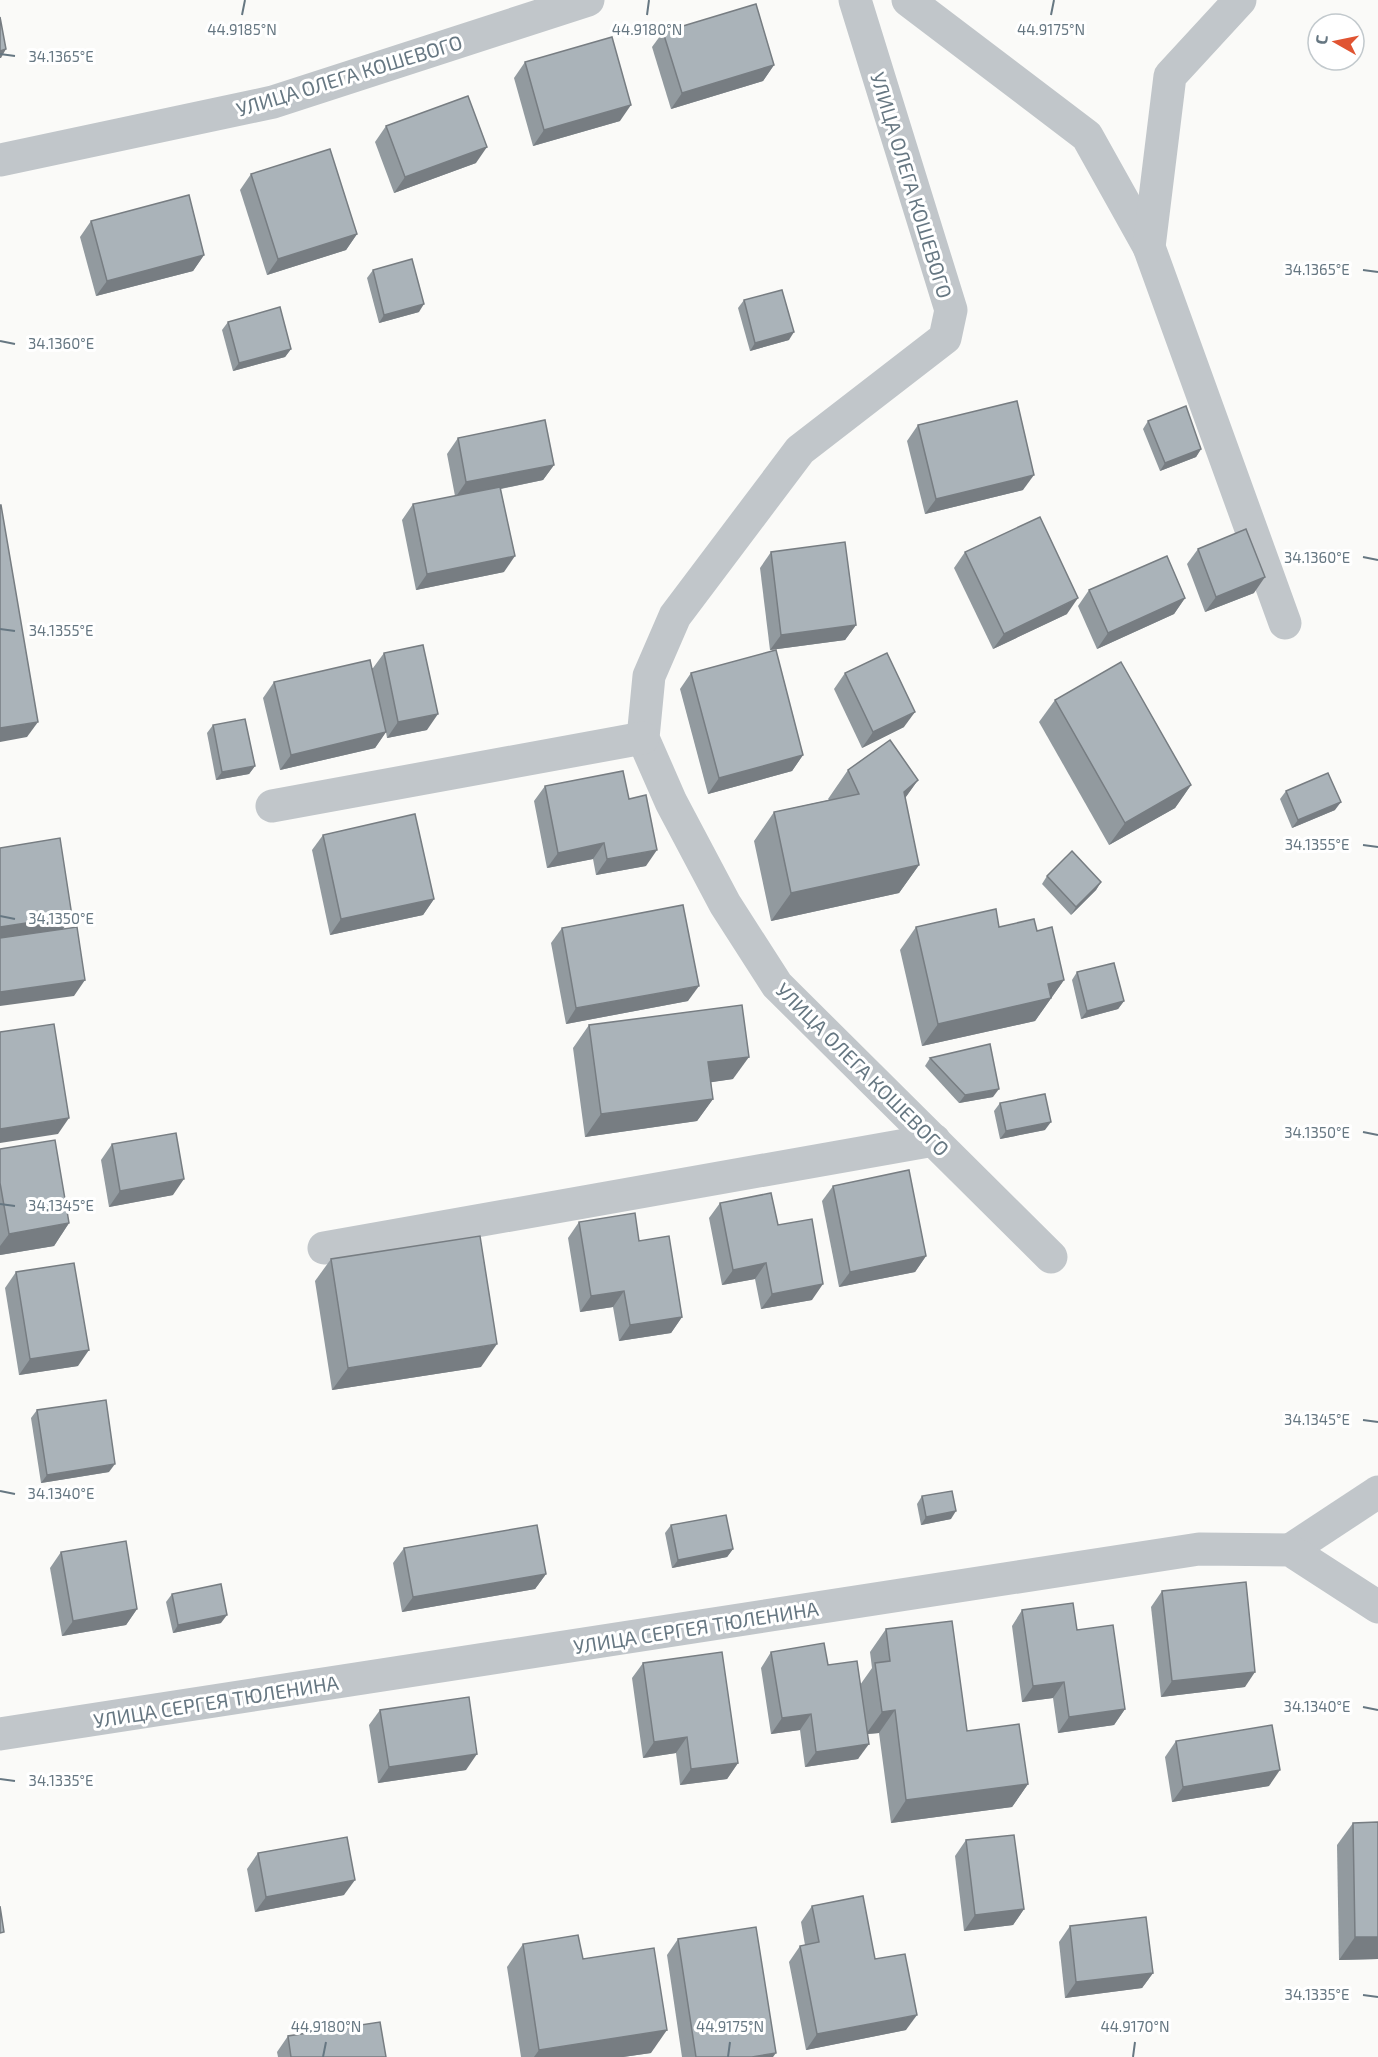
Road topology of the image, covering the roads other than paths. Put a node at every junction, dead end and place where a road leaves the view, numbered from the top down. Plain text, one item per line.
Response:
1 (588, 0) edge
2 (855, 0) edge
3 (908, 0) edge
4 (1240, 0) edge
5 (0, 160) edge
6 (1149, 247) junction
7 (1285, 623) dead end
8 (643, 738) junction
9 (272, 806) dead end
10 (934, 1140) junction
11 (324, 1248) dead end
12 (1051, 1257) dead end
13 (1378, 1492) edge
14 (1290, 1550) junction
15 (1378, 1607) edge
16 (0, 1734) edge

1 - 5 street, УЛИЦА ОЛЕГА КОШЕВОГО
2 - 8 street, УЛИЦА ОЛЕГА КОШЕВОГО
3 - 6 street
4 - 6 street
6 - 7 street
8 - 9 street
8 - 10 street, УЛИЦА ОЛЕГА КОШЕВОГО
10 - 11 street
10 - 12 street, УЛИЦА ОЛЕГА КОШЕВОГО
13 - 14 street
14 - 15 street
14 - 16 street, УЛИЦА СЕРГЕЯ ТЮЛЕНИНА

